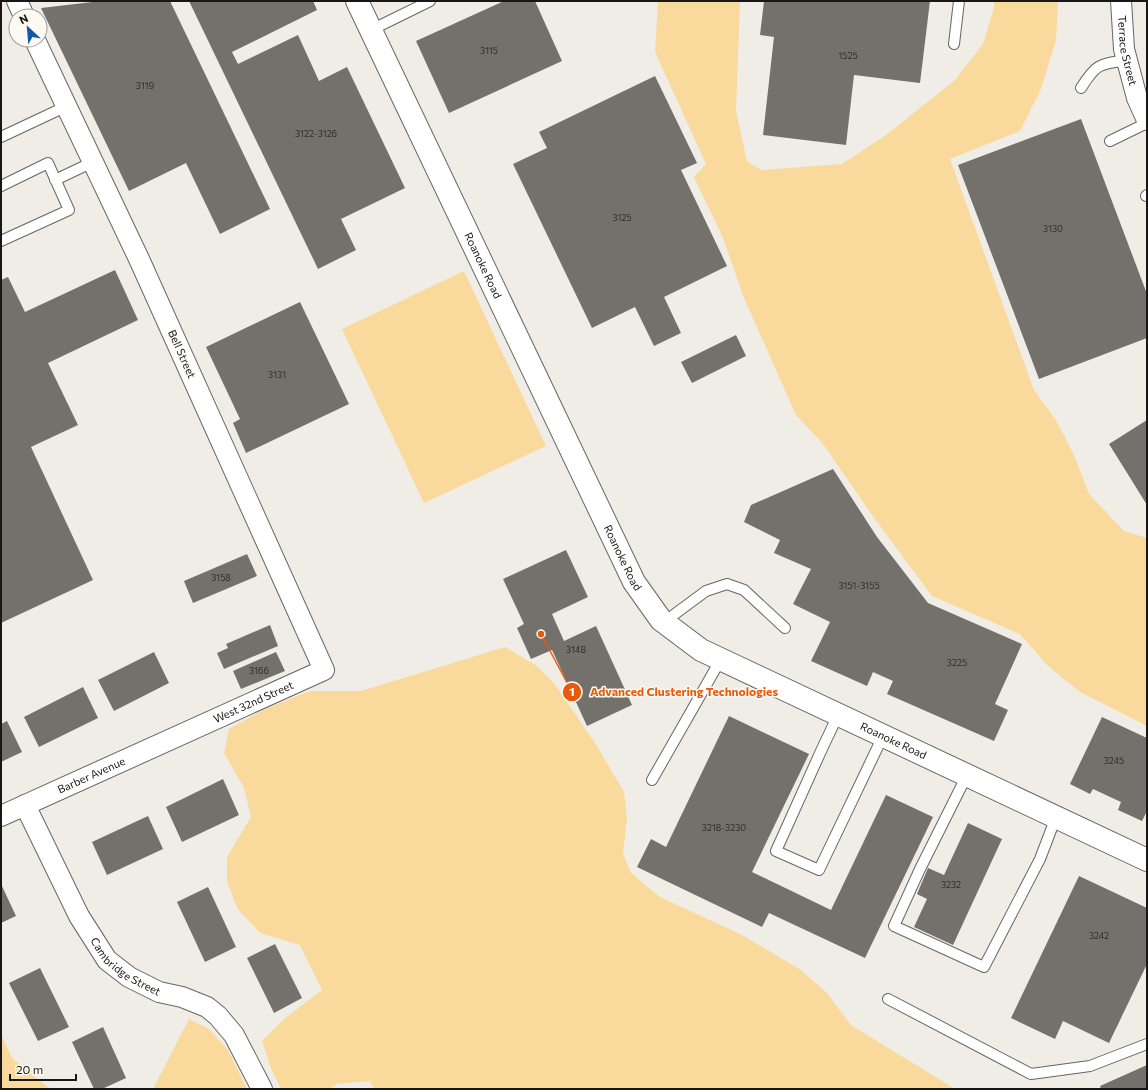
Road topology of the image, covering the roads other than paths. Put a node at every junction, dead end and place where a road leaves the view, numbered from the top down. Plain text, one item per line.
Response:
1 (357, 1) edge
2 (430, 1) edge
3 (959, 1) edge
4 (1122, 1) edge
5 (371, 30) junction
6 (954, 44) dead end
7 (39, 48) edge
8 (1127, 60) junction
9 (1081, 88) dead end
10 (67, 106) junction
11 (1147, 122) edge
12 (1, 137) edge
13 (1110, 141) dead end
14 (93, 162) junction
15 (55, 180) junction
16 (1, 186) edge
17 (1, 241) edge
18 (664, 622) junction
19 (785, 628) dead end
20 (721, 660) junction
21 (324, 670) joint
22 (838, 715) junction
23 (182, 734) joint
24 (883, 736) junction
25 (967, 775) junction
26 (652, 780) dead end
27 (25, 805) junction
28 (1, 816) edge
29 (1056, 817) junction
30 (1147, 860) edge
31 (888, 999) dead end
32 (1147, 1044) edge
33 (262, 1089) edge

1 - 5 street, Roanoke Road
2 - 5 lane
3 - 6 lane
4 - 8 street, Terrace Street
5 - 18 street, Roanoke Road
7 - 10 street, Bell Street
8 - 9 lane
8 - 11 street, Terrace Street
10 - 12 lane
10 - 14 street, Bell Street
11 - 13 lane
14 - 15 lane
14 - 21 street, Bell Street
15 - 16 lane
15 - 17 lane
18 - 19 lane
18 - 20 street, Roanoke Road
20 - 22 street, Roanoke Road
20 - 26 lane
21 - 23 street, West 32nd Street
22 - 24 street, Roanoke Road
22 - 24 lane
23 - 27 street, Barber Avenue
24 - 25 street, Roanoke Road
25 - 29 street, Roanoke Road
25 - 29 lane
27 - 28 street, Barber Avenue
27 - 33 street, Cambridge Street
29 - 30 street, Roanoke Road
31 - 32 lane

